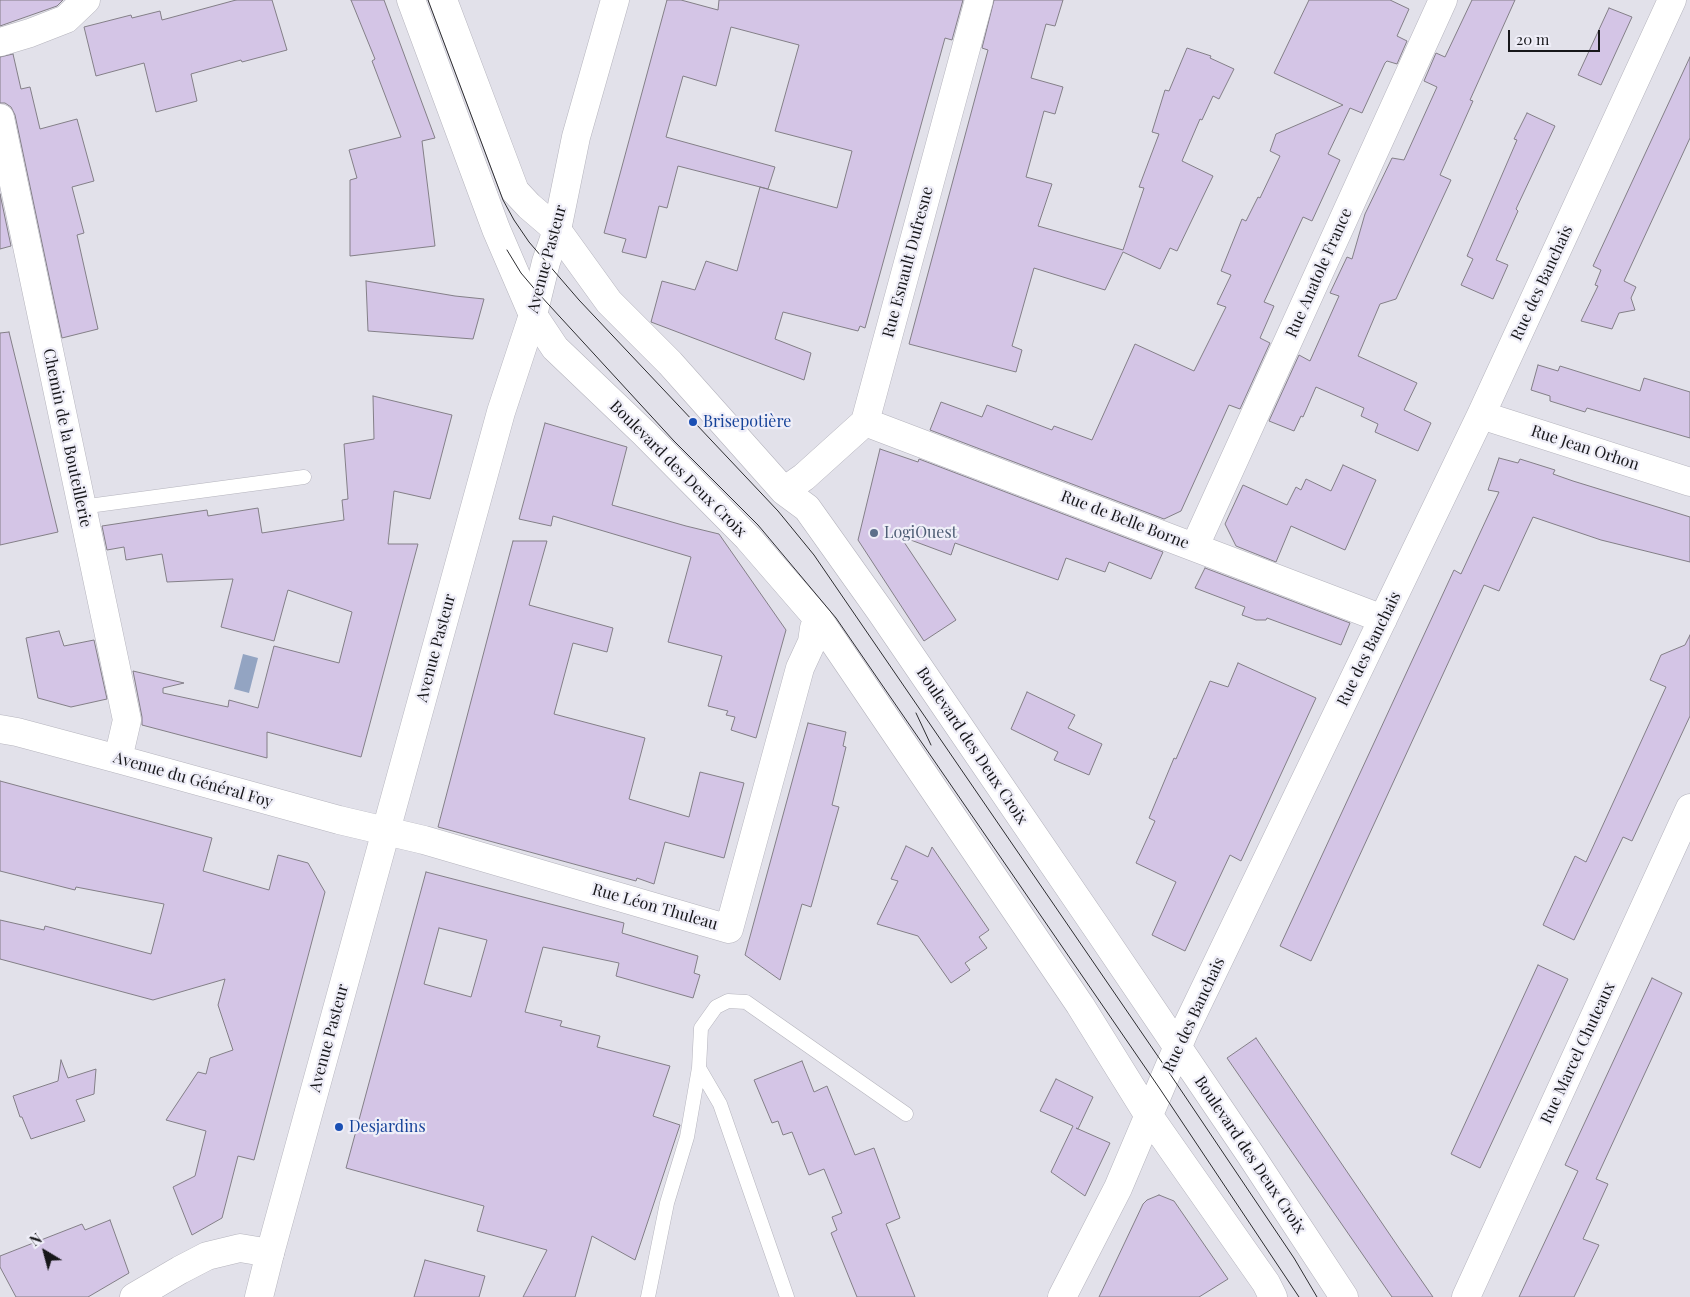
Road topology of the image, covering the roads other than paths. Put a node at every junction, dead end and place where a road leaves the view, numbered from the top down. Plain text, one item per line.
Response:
1 (86, 0) edge
2 (411, 0) edge
3 (443, 0) edge
4 (615, 0) edge
5 (979, 0) edge
6 (1443, 0) edge
7 (1672, 0) edge
8 (0, 42) edge
9 (0, 118) edge
10 (557, 230) junction
11 (533, 315) junction
12 (1481, 415) junction
13 (865, 422) junction
14 (304, 477) dead end
15 (1690, 482) edge
16 (784, 491) junction
17 (81, 507) junction
18 (1195, 546) junction
19 (1383, 619) junction
20 (818, 620) junction
21 (0, 729) edge
22 (118, 759) junction
23 (1690, 808) edge
24 (386, 832) junction
25 (1178, 1047) junction
26 (699, 1068) junction
27 (906, 1114) dead end
28 (1148, 1116) junction
29 (270, 1253) junction
30 (134, 1297) edge
31 (260, 1297) edge
32 (648, 1297) edge
33 (786, 1297) edge
34 (1062, 1297) edge
35 (1274, 1297) edge
36 (1344, 1297) edge
37 (1466, 1297) edge

1 - 8 street
2 - 11 street, Boulevard des Deux Croix
3 - 10 street, Boulevard des Deux Croix
4 - 10 street, Avenue Pasteur
5 - 13 street, Rue Esnault Dufresne
6 - 18 street, Rue Anatole France
7 - 12 street, Rue des Banchais
9 - 17 street, Chemin de la Bouteillerie
10 - 11 street, Avenue Pasteur
10 - 16 street, Boulevard des Deux Croix
11 - 20 street, Boulevard des Deux Croix
11 - 24 street, Avenue Pasteur
12 - 15 street, Rue Jean Orhon
12 - 19 street, Rue des Banchais
13 - 16 street
13 - 18 street, Rue de Belle Borne
14 - 17 lane
16 - 25 street, Boulevard des Deux Croix
17 - 22 street, Chemin de la Bouteillerie
18 - 19 street, Rue de Belle Borne
19 - 25 street, Rue des Banchais
20 - 24 street, Rue Léon Thuleau
20 - 28 street, Boulevard des Deux Croix
21 - 22 street, Avenue du Général Foy
22 - 24 street, Avenue du Général Foy
23 - 37 street, Rue Marcel Chuteaux
24 - 29 street, Avenue Pasteur
25 - 28 street, Rue des Banchais
25 - 36 street, Boulevard des Deux Croix
26 - 27 lane
26 - 32 lane
26 - 33 lane
28 - 34 street, Rue des Banchais
28 - 35 street, Boulevard des Deux Croix
29 - 30 street
29 - 31 street, Avenue Pasteur

